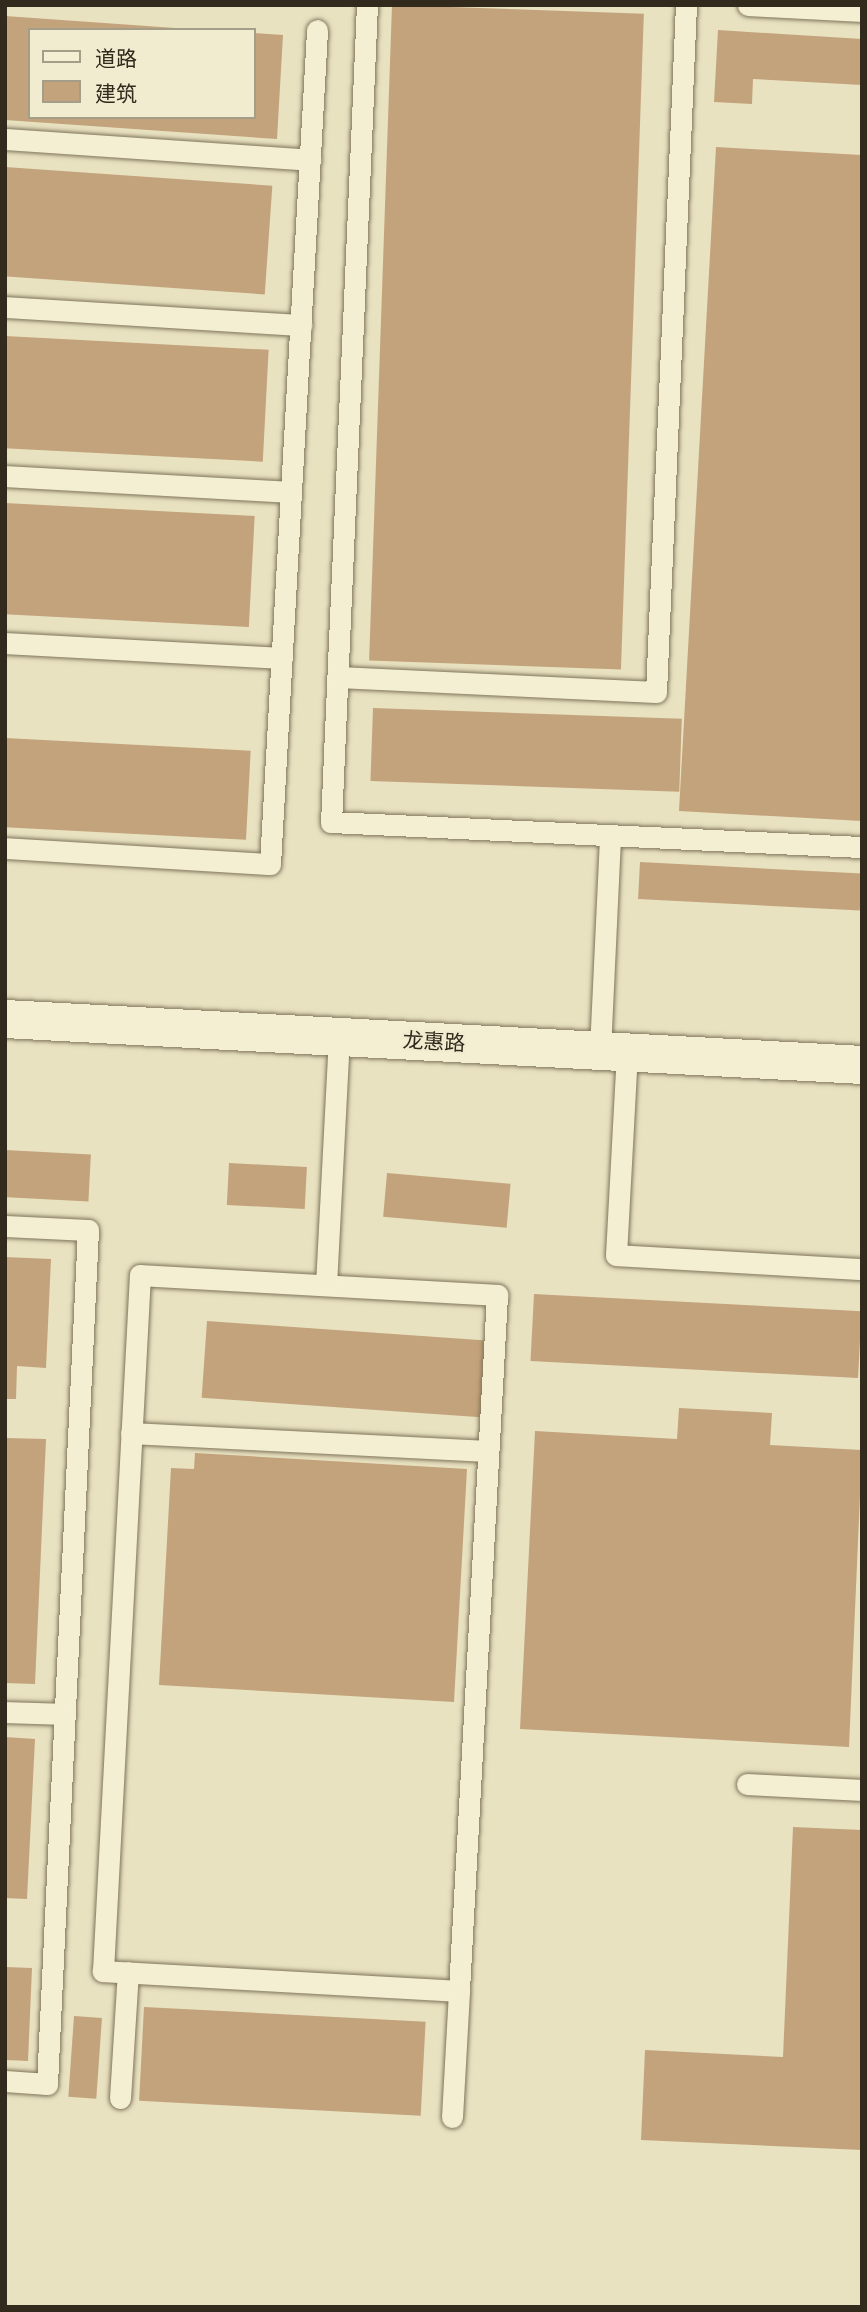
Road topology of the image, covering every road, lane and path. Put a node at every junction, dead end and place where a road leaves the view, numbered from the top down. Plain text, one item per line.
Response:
1 (368, 5) edge
2 (687, 5) edge
3 (748, 5) edge
4 (862, 11) edge
5 (317, 30) dead end
6 (5, 139) edge
7 (310, 160) junction
8 (5, 307) edge
9 (301, 325) junction
10 (5, 476) edge
11 (292, 492) junction
12 (5, 643) edge
13 (282, 658) junction
14 (338, 677) junction
15 (610, 835) junction
16 (862, 847) edge
17 (5, 848) edge
18 (5, 1018) edge
19 (339, 1036) junction
20 (614, 1051) junction
21 (862, 1065) edge
22 (5, 1226) edge
23 (862, 1269) edge
24 (326, 1285) junction
25 (131, 1433) junction
26 (488, 1451) junction
27 (5, 1712) edge
28 (65, 1714) junction
29 (747, 1784) dead end
30 (862, 1790) edge
31 (128, 1972) junction
32 (459, 1992) junction
33 (5, 2081) edge
34 (120, 2098) dead end
35 (452, 2117) dead end

1 - 14 lane
2 - 14 lane
3 - 4 lane
5 - 7 lane
6 - 7 lane
7 - 9 lane
8 - 9 lane
9 - 11 lane
10 - 11 lane
11 - 13 lane
12 - 13 lane
13 - 17 lane
14 - 15 lane
15 - 16 lane
15 - 20 lane
18 - 19 street, 龙惠路
19 - 20 street, 龙惠路
19 - 24 lane
20 - 21 street, 龙惠路
20 - 23 lane
22 - 28 lane
24 - 25 lane
24 - 26 lane
25 - 26 lane
25 - 31 lane
26 - 32 lane
27 - 28 lane
28 - 33 lane
29 - 30 lane
31 - 32 lane
31 - 34 lane
32 - 35 lane

